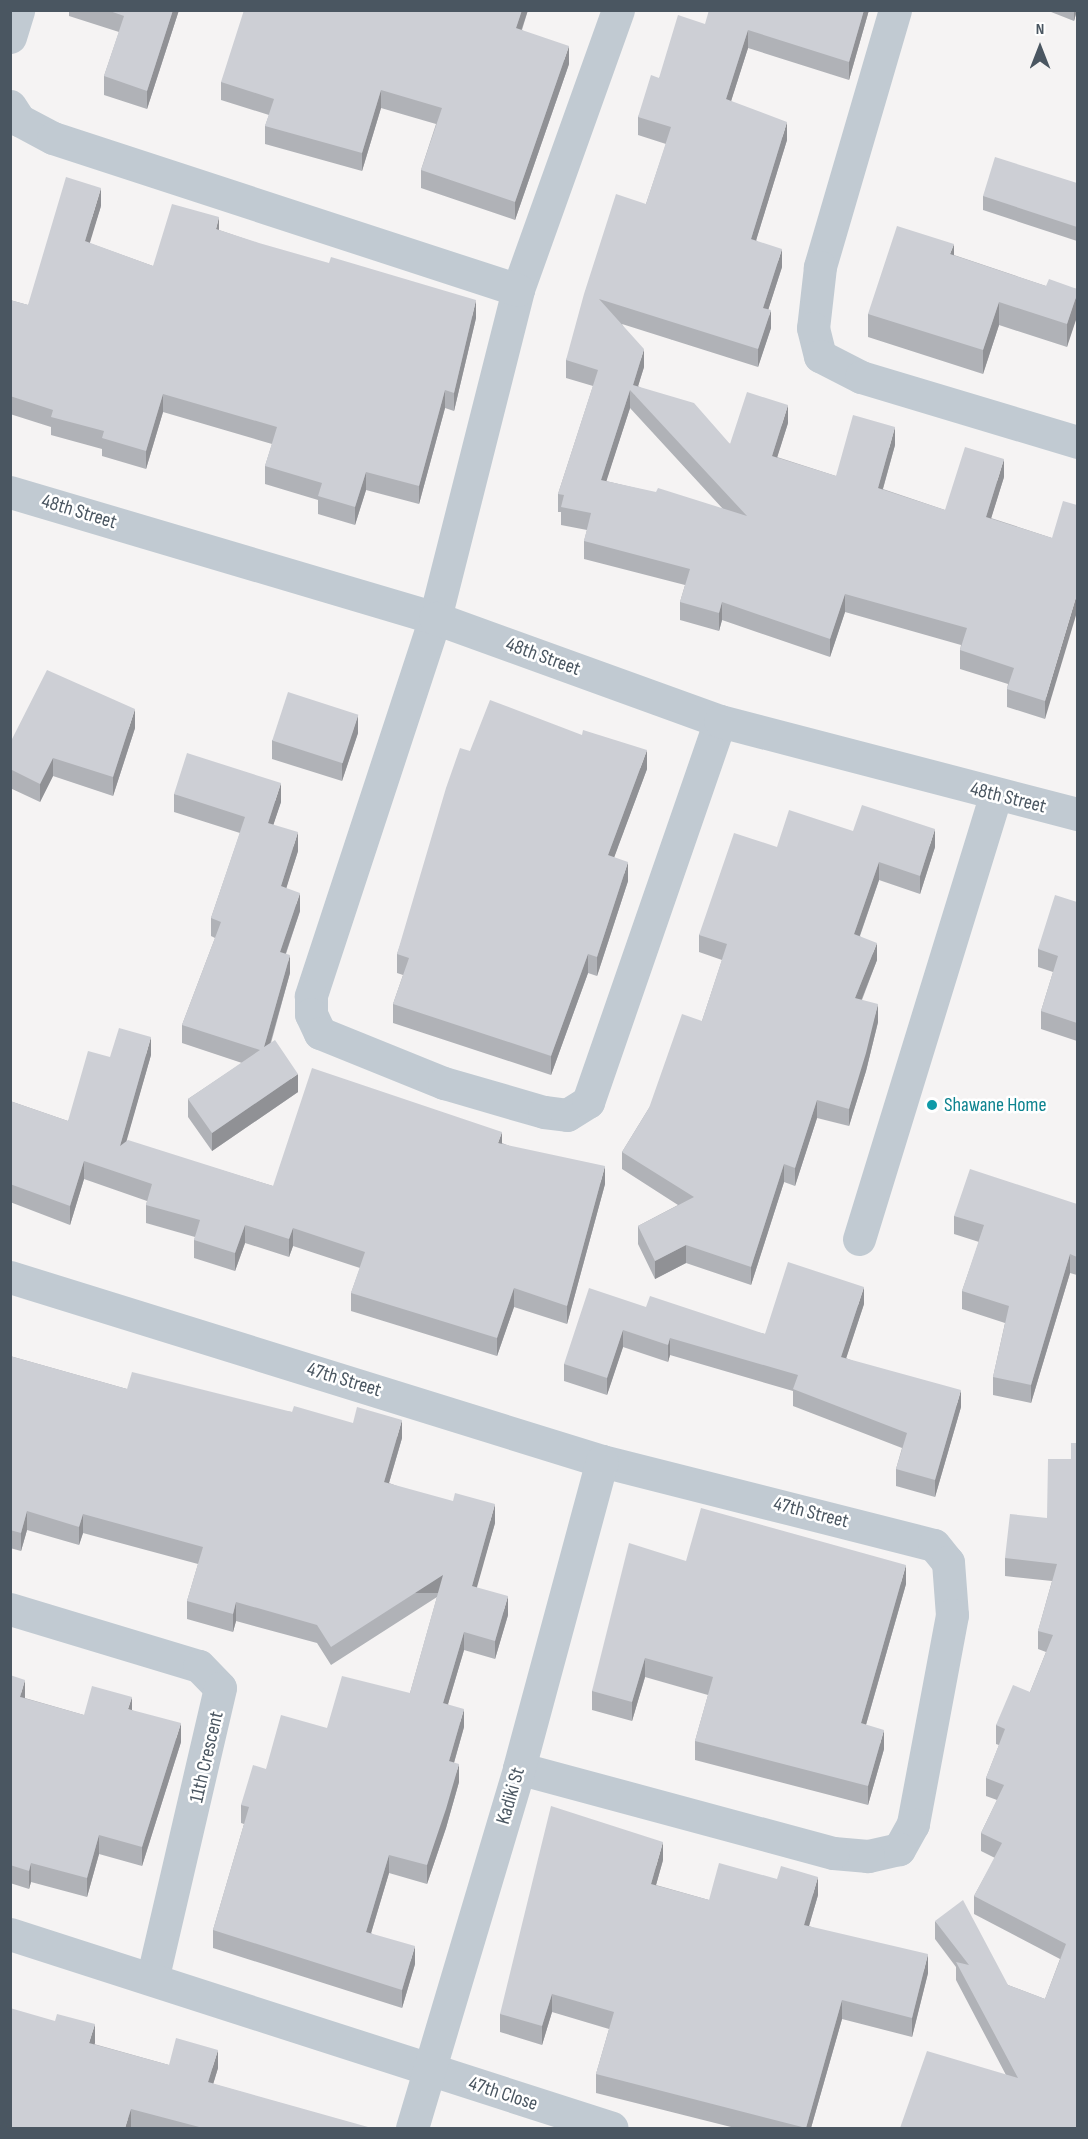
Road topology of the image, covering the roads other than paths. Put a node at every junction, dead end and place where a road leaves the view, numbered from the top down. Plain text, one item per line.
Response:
1 (18, 10) edge
2 (618, 10) edge
3 (895, 10) edge
4 (10, 37) edge
5 (10, 106) edge
6 (518, 290) junction
7 (1077, 442) edge
8 (10, 492) edge
9 (435, 618) junction
10 (720, 721) junction
11 (995, 796) junction
12 (1077, 814) edge
13 (859, 1239) dead end
14 (10, 1276) edge
15 (602, 1461) junction
16 (10, 1609) edge
17 (519, 1768) junction
18 (10, 1934) edge
19 (153, 1977) junction
20 (429, 2070) junction
21 (412, 2128) edge
22 (612, 2128) edge

1 - 4 street
2 - 6 street
3 - 7 street
5 - 6 street
6 - 9 street
8 - 9 street, 48th Street
9 - 10 street, 48th Street
9 - 10 street
10 - 11 street, 48th Street
11 - 12 street, 48th Street
11 - 13 street
14 - 15 street, 47th Street
15 - 17 street, Kadiki St
15 - 17 street, 47th Street
16 - 19 street, 11th Crescent
17 - 20 street, Kadiki St
18 - 19 street
19 - 20 street
20 - 21 street, Kadiki St
20 - 22 street, 47th Close

